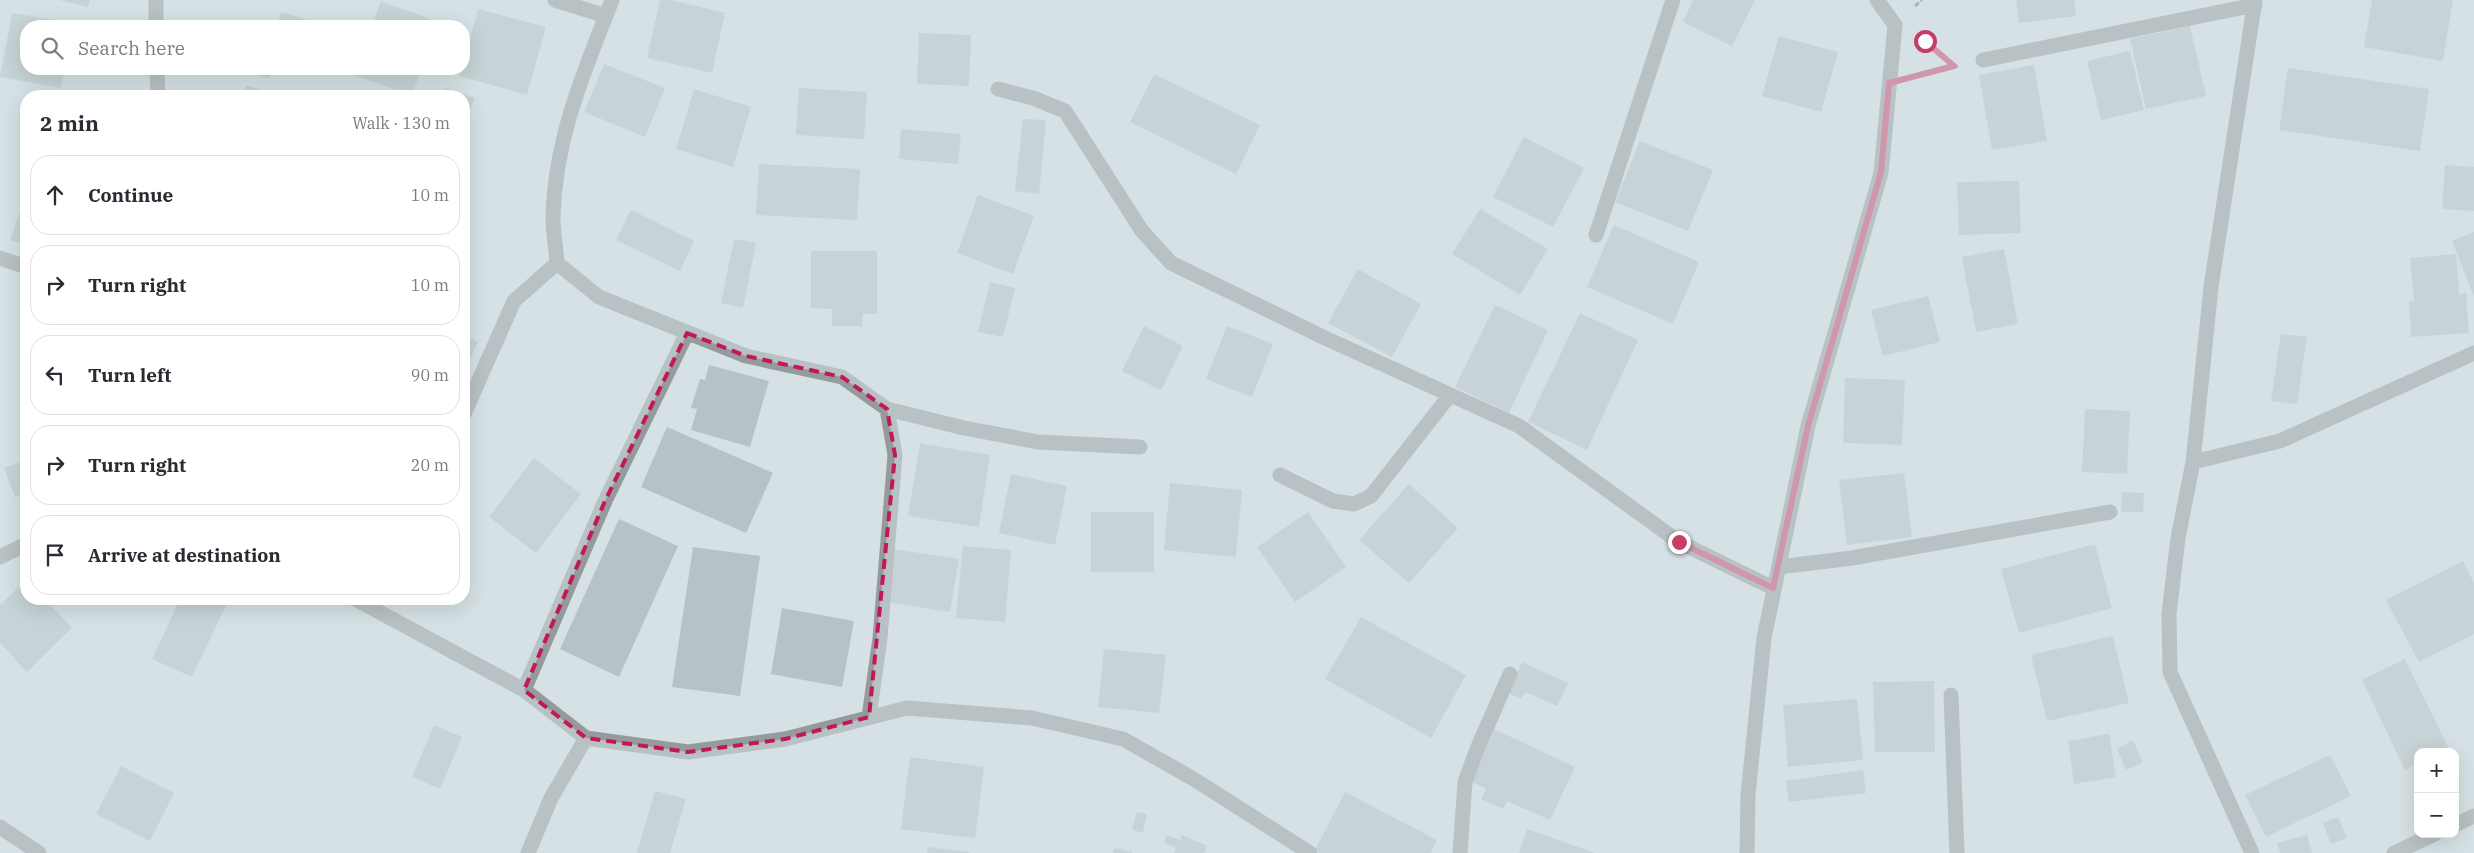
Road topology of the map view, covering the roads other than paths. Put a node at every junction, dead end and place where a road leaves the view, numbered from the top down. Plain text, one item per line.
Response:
1 (156, 0) edge
2 (555, 0) edge
3 (612, 0) edge
4 (1673, 0) edge
5 (1877, 0) edge
6 (2255, 3) edge
7 (606, 16) junction
8 (156, 20) edge
9 (1984, 60) road end
10 (157, 75) edge
11 (158, 90) edge
12 (998, 90) dead end
13 (1596, 234) dead end
14 (0, 258) edge
15 (557, 263) junction
16 (20, 265) edge
17 (687, 333) junction
18 (2474, 353) edge
19 (1450, 394) junction
20 (470, 400) edge
21 (887, 409) junction
22 (1140, 447) dead end
23 (2193, 462) junction
24 (1280, 475) dead end
25 (2110, 512) dead end
26 (20, 547) edge
27 (0, 557) edge
28 (1778, 567) junction
29 (1773, 588) junction
30 (378, 605) edge
31 (1510, 674) dead end
32 (524, 690) junction
33 (1951, 695) dead end
34 (869, 717) junction
35 (586, 738) junction
36 (2474, 816) edge
37 (2459, 823) edge
38 (0, 827) edge
39 (2426, 838) edge
40 (39, 853) edge
41 (528, 853) edge
42 (1310, 853) edge
43 (1460, 853) edge
44 (1746, 853) edge
45 (1956, 853) edge
46 (2252, 853) edge
47 (2394, 853) edge

1 - 8 street
2 - 7 street
3 - 7 street
4 - 13 street
5 - 28 street
6 - 9 street
6 - 23 street
7 - 15 street
10 - 11 street
12 - 19 street
14 - 16 street
15 - 17 street
15 - 20 street
17 - 21 street
17 - 32 street
18 - 23 street
19 - 24 street
19 - 29 street
21 - 22 street
21 - 34 street
23 - 46 street
25 - 28 street
26 - 27 street
28 - 29 street
29 - 44 street
30 - 32 street
31 - 43 street
32 - 35 street
33 - 45 street
34 - 35 street
34 - 42 street
35 - 41 street
36 - 37 street
38 - 40 street
39 - 47 street

